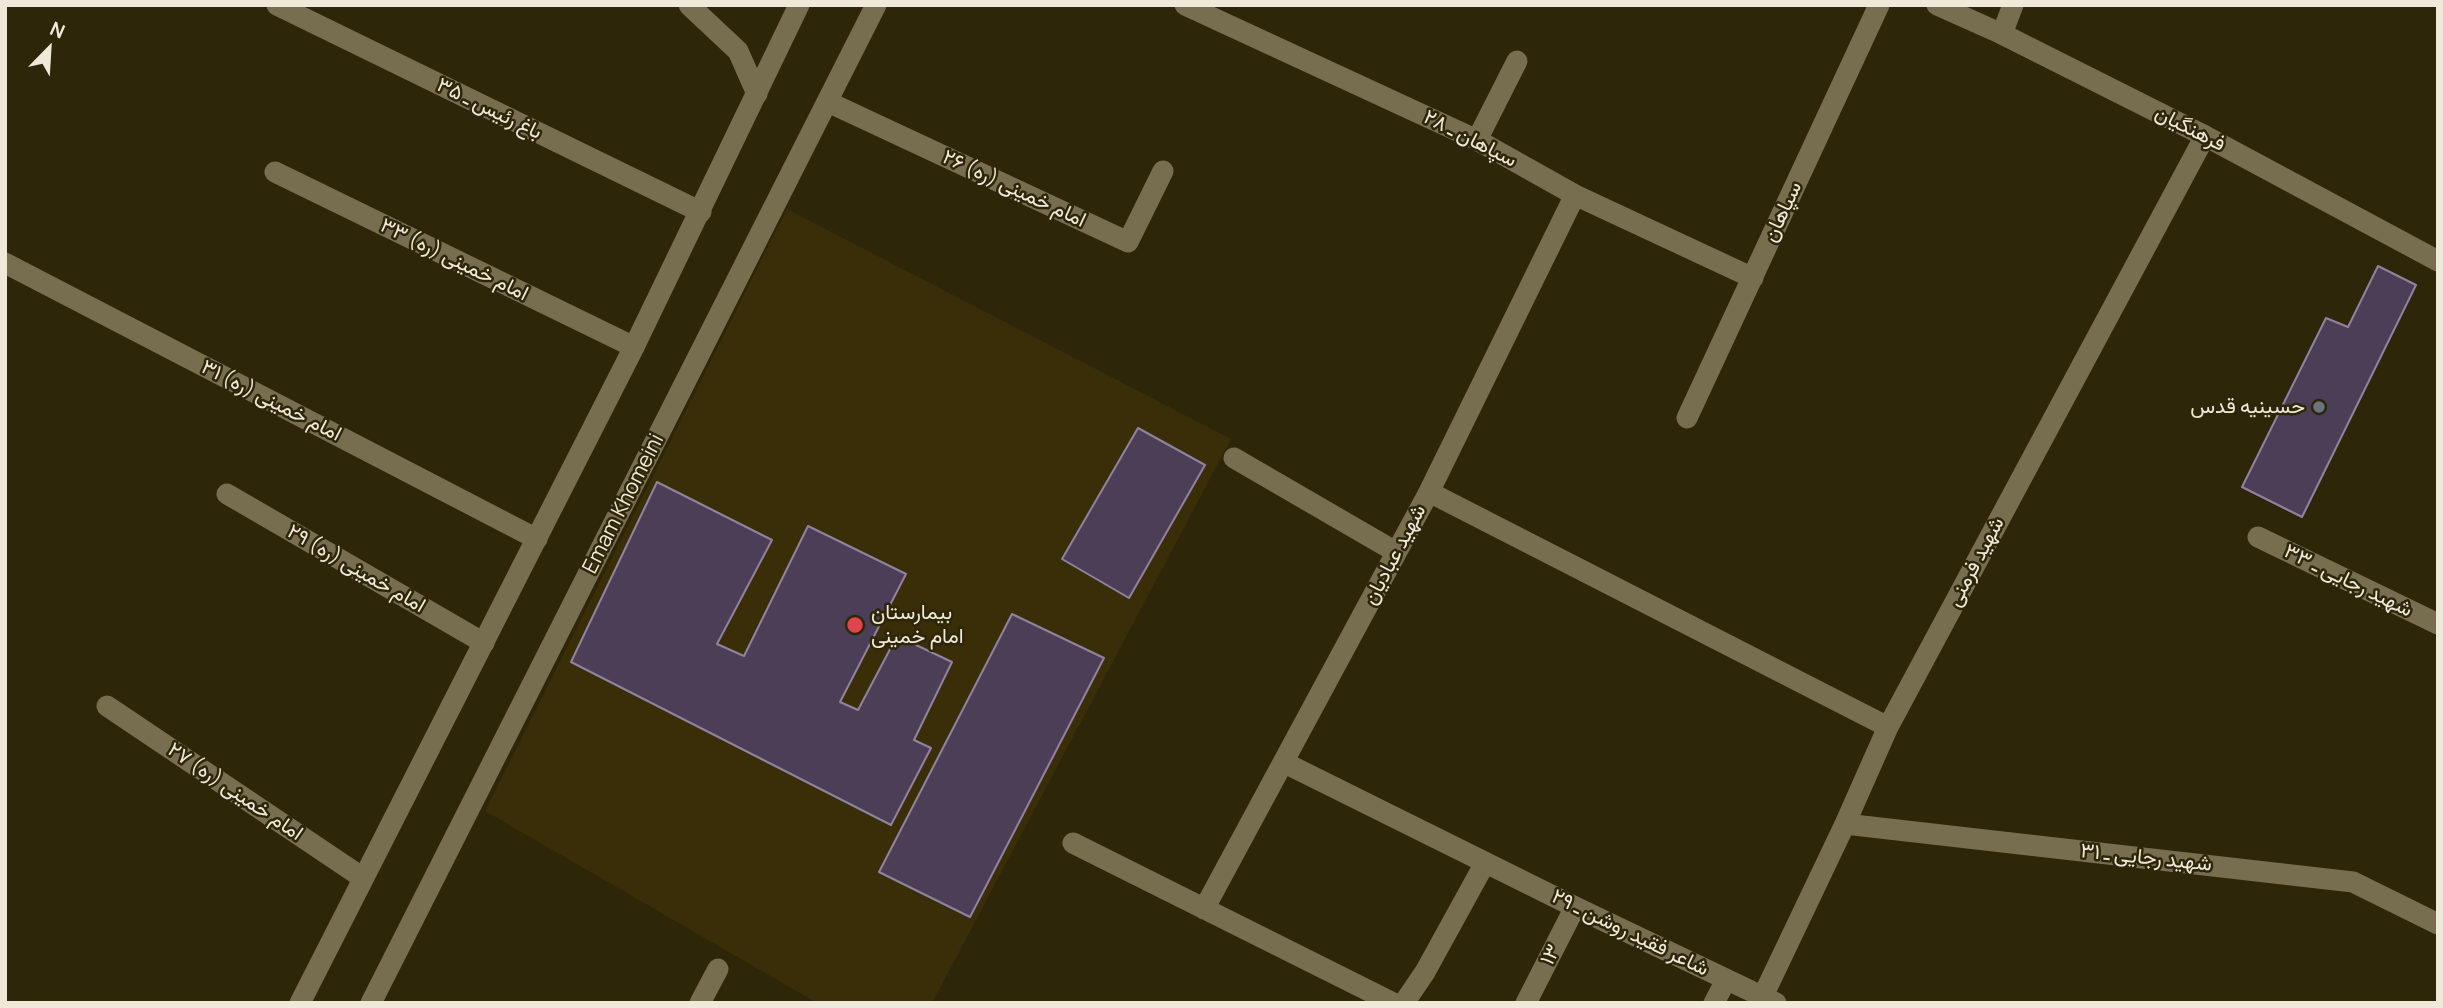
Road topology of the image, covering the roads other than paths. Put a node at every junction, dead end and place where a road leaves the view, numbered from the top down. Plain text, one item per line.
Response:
1 (277, 5) edge
2 (689, 5) edge
3 (799, 5) edge
4 (876, 5) edge
5 (1185, 5) edge
6 (1879, 5) edge
7 (1937, 5) edge
8 (2013, 5) edge
9 (2002, 34) junction
10 (1517, 61) dead end
11 (757, 94) junction
12 (828, 102) junction
13 (2205, 136) junction
14 (1477, 140) junction
15 (1163, 171) dead end
16 (275, 172) dead end
17 (1575, 195) junction
18 (701, 212) junction
19 (2438, 261) edge
20 (5, 263) edge
21 (1753, 278) junction
22 (634, 347) junction
23 (1687, 418) dead end
24 (1234, 458) dead end
25 (1429, 492) junction
26 (228, 494) dead end
27 (2258, 537) dead end
28 (537, 539) junction
29 (1396, 552) junction
30 (2438, 624) edge
31 (484, 643) junction
32 (107, 706) dead end
33 (1888, 727) junction
34 (1285, 763) junction
35 (1845, 824) junction
36 (1073, 843) dead end
37 (1485, 863) junction
38 (363, 878) junction
39 (1575, 907) junction
40 (1204, 909) junction
41 (2438, 923) edge
42 (718, 969) dead end
43 (1727, 980) junction
44 (1770, 999) edge
45 (300, 1003) edge
46 (371, 1003) edge
47 (700, 1003) edge
48 (1393, 1003) edge
49 (1404, 1003) edge
50 (1526, 1003) edge
51 (1714, 1003) edge

1 - 18 street, باغ رئیس ـ ۳۵
2 - 11 street
3 - 11 street
4 - 12 street, Emam Khomeini
5 - 14 street, سپاهان ـ ۲۸
6 - 21 street, سپاهان
7 - 9 street, فرهنگیان
8 - 9 street
9 - 13 street, فرهنگیان
10 - 14 street
11 - 18 street
12 - 15 street, امام خمینی (ره) ۲۶
12 - 46 street, Emam Khomeini
13 - 19 street, فرهنگیان
13 - 33 street, شهید فرمنی
14 - 17 street, سپاهان ـ ۲۸
16 - 22 street, امام خمینی (ره) ۳۳
17 - 21 street, سپاهان ـ ۲۸
17 - 25 street, شهید عبادیان
18 - 22 street
20 - 28 street, امام خمینی (ره) ۳۱
21 - 23 street, سپاهان
22 - 28 street
24 - 29 street
25 - 29 street, شهید عبادیان
25 - 33 street
26 - 31 street, امام خمینی (ره) ۲۹
27 - 30 street, شهید رجایی ـ ۳۳
28 - 31 street
29 - 34 street, شهید عبادیان
31 - 38 street
32 - 38 street, امام خمینی (ره) ۲۷
33 - 35 street, شهید فرمنی
34 - 37 street, شاعر فقید روشن ـ ۲۹
34 - 40 street, شهید عبادیان
35 - 41 street, شهید رجایی ـ ۳۱
35 - 44 street, شهید فرمنی
36 - 40 street
37 - 39 street, شاعر فقید روشن ـ ۲۹
37 - 49 street
38 - 45 street
39 - 43 street, شاعر فقید روشن ـ ۲۹
39 - 50 street, ۱۳
40 - 48 street
42 - 47 street
43 - 44 street, شاعر فقید روشن ـ ۲۹
43 - 51 street

